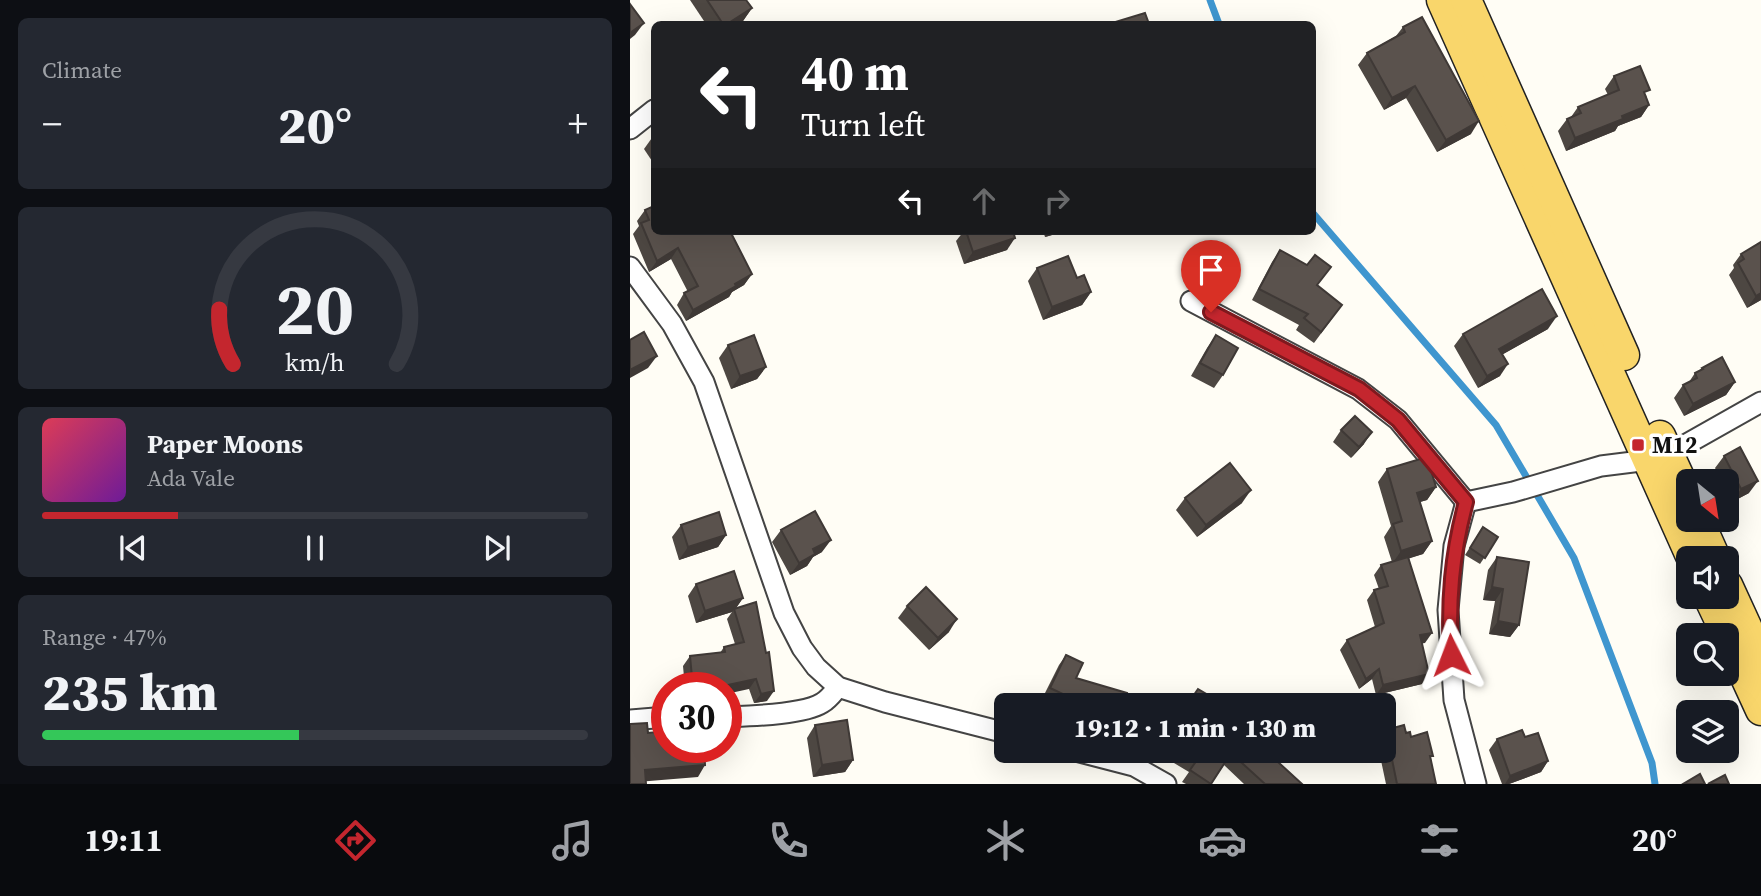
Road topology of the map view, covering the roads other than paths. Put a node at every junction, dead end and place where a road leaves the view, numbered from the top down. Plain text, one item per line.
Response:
1 (1442, 0) edge
2 (1465, 0) edge
3 (651, 112) edge
4 (630, 129) edge
5 (630, 267) edge
6 (1191, 301) dead end
7 (1761, 402) edge
8 (1659, 457) junction
9 (1676, 481) edge
10 (1466, 502) junction
11 (1688, 546) edge
12 (1738, 609) edge
13 (1761, 659) edge
14 (1739, 662) edge
15 (838, 687) junction
16 (1761, 710) edge
17 (742, 716) edge
18 (651, 719) edge
19 (630, 720) edge
20 (994, 730) edge
21 (1122, 763) edge
22 (1166, 784) edge
23 (1476, 784) edge

1 - 8 main road
2 - 8 main road
3 - 4 street
5 - 15 street
6 - 10 street
7 - 8 street
8 - 9 main road
8 - 10 street
8 - 11 main road
10 - 23 street
12 - 13 main road
14 - 16 main road
15 - 17 street
15 - 20 street
18 - 19 street
21 - 22 street

